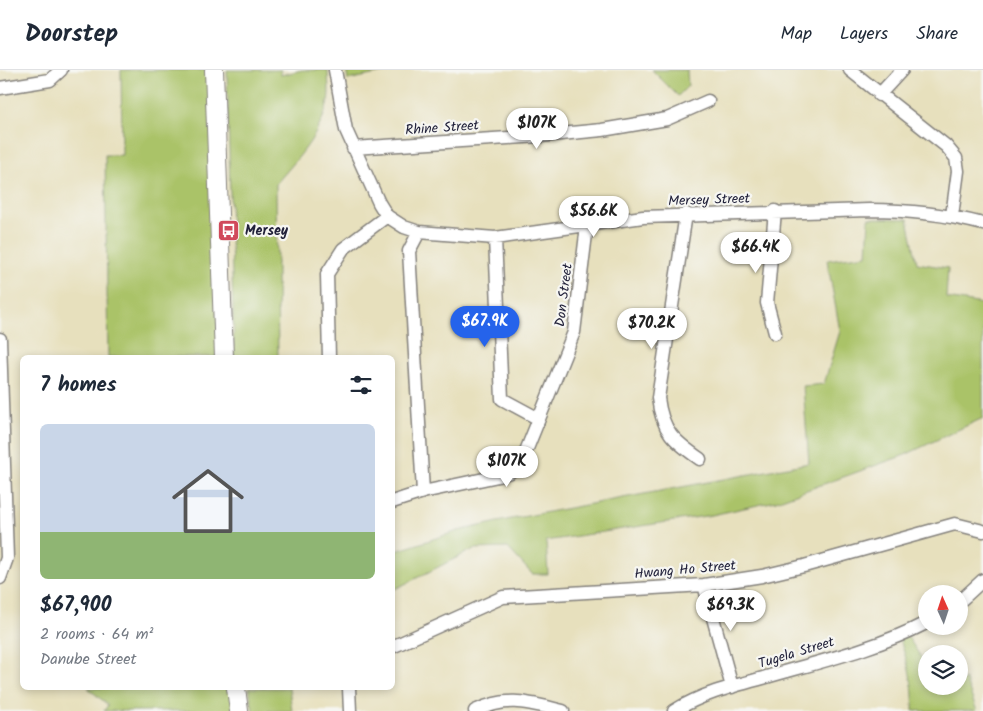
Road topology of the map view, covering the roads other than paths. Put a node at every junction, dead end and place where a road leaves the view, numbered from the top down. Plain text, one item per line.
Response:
1 (61, 70) edge
2 (214, 70) edge
3 (335, 70) edge
4 (850, 70) edge
5 (902, 70) edge
6 (0, 88) edge
7 (879, 94) junction
8 (708, 101) dead end
9 (353, 148) junction
10 (775, 211) junction
11 (686, 214) junction
12 (387, 216) junction
13 (952, 216) junction
14 (983, 224) edge
15 (586, 226) junction
16 (419, 232) junction
17 (495, 238) junction
18 (775, 333) dead end
19 (0, 339) edge
20 (224, 355) edge
21 (329, 355) edge
22 (539, 419) junction
23 (700, 459) dead end
24 (424, 492) junction
25 (395, 501) edge
26 (983, 531) edge
27 (0, 578) edge
28 (983, 580) edge
29 (704, 585) junction
30 (968, 594) edge
31 (918, 627) edge
32 (395, 646) edge
33 (732, 687) junction
34 (236, 690) edge
35 (349, 690) edge
36 (239, 711) edge
37 (350, 711) edge
38 (475, 711) edge
39 (563, 711) edge
40 (674, 711) edge

1 - 6 street
2 - 20 main road
3 - 9 street
4 - 7 street
5 - 7 street
7 - 13 street
8 - 9 street, Rhine Street
9 - 12 street
10 - 11 street, Mersey Street
10 - 13 street, Mersey Street
10 - 18 street
11 - 15 street, Mersey Street
11 - 23 street
12 - 16 street, Mersey Street
12 - 21 street
13 - 14 street, Mersey Street
15 - 17 street, Mersey Street
15 - 22 street, Don Street
16 - 17 street, Mersey Street
16 - 24 street
17 - 22 street
19 - 27 street
22 - 24 street, Don Street
24 - 25 street, Don Street
26 - 29 street, Hwang Ho Street
28 - 30 street
29 - 32 street, Hwang Ho Street
29 - 33 street
31 - 33 street, Tugela Street
33 - 40 street, Tugela Street
34 - 36 main road
35 - 37 street
38 - 39 street

